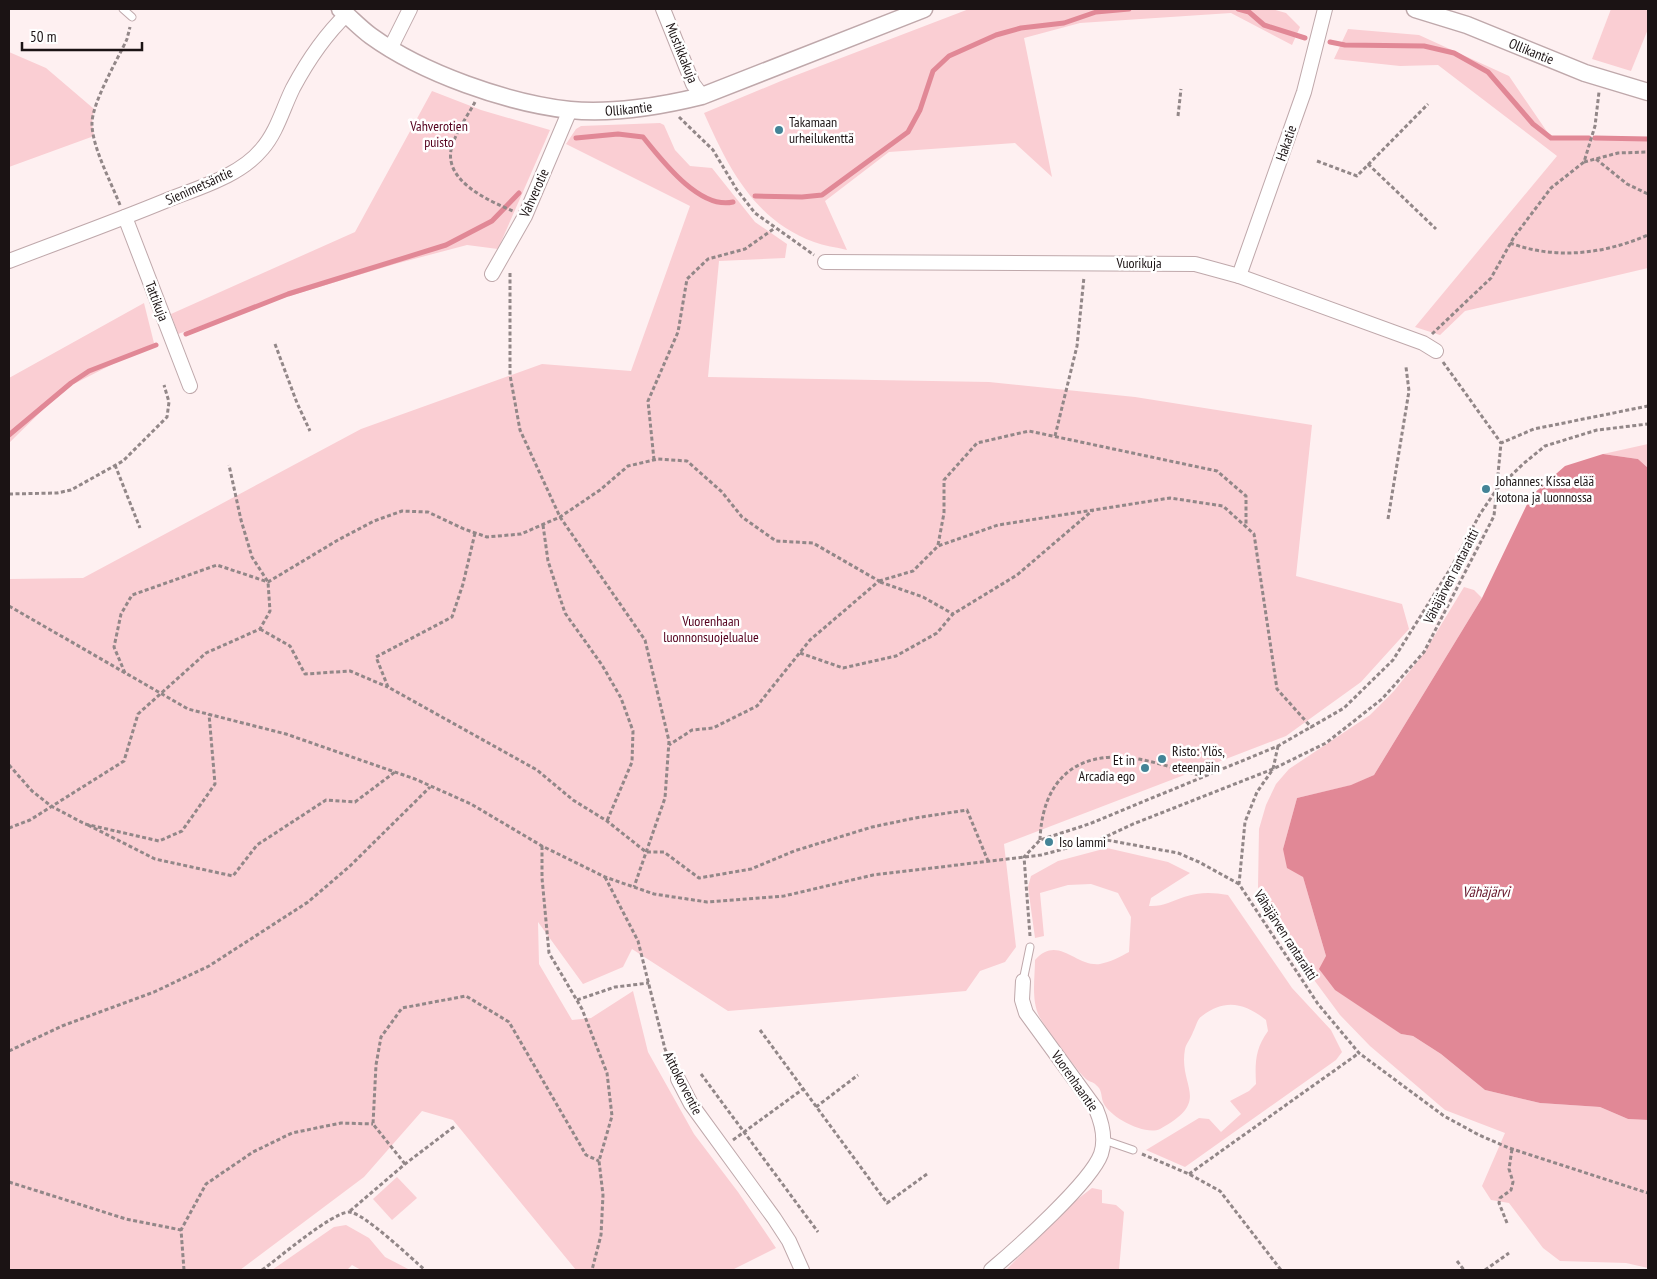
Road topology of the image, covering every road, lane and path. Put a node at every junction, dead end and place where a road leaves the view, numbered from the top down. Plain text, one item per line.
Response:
1 (123, 9) edge
2 (410, 9) edge
3 (664, 9) edge
4 (924, 9) edge
5 (1325, 9) edge
6 (1414, 9) edge
7 (343, 12) edge
8 (901, 12) edge
9 (1440, 12) edge
10 (132, 17) joint
11 (390, 48) junction
12 (1180, 89) dead end
13 (1599, 90) dead end
14 (1648, 92) edge
15 (702, 96) junction
16 (476, 101) dead end
17 (676, 103) junction
18 (1428, 104) dead end
19 (570, 110) junction
20 (1178, 116) dead end
21 (1648, 152) edge
22 (1596, 159) junction
23 (1317, 161) dead end
24 (1584, 162) junction
25 (1368, 164) junction
26 (1648, 194) edge
27 (525, 216) junction
28 (125, 217) junction
29 (774, 228) junction
30 (1436, 229) dead end
31 (1648, 235) edge
32 (1510, 243) junction
33 (502, 256) junction
34 (9, 261) edge
35 (825, 262) joint
36 (1085, 263) junction
37 (492, 274) dead end
38 (1239, 276) junction
39 (1423, 343) junction
40 (275, 344) dead end
41 (1436, 352) joint
42 (1406, 367) dead end
43 (164, 386) dead end
44 (190, 386) dead end
45 (1648, 406) edge
46 (1648, 424) edge
47 (310, 431) dead end
48 (1055, 436) junction
49 (1501, 443) junction
50 (654, 460) junction
51 (115, 465) junction
52 (229, 465) dead end
53 (1497, 489) junction
54 (9, 494) edge
55 (1094, 510) junction
56 (560, 517) junction
57 (1388, 519) dead end
58 (543, 524) junction
59 (1246, 527) junction
60 (140, 528) dead end
61 (476, 533) junction
62 (938, 546) junction
63 (879, 581) junction
64 (268, 582) junction
65 (9, 606) edge
66 (953, 614) junction
67 (260, 629) junction
68 (800, 653) junction
69 (125, 674) junction
70 (388, 687) junction
71 (162, 694) junction
72 (209, 714) junction
73 (1312, 728) junction
74 (669, 746) junction
75 (1278, 746) junction
76 (9, 765) edge
77 (1273, 769) junction
78 (395, 772) junction
79 (1202, 776) junction
80 (430, 787) junction
81 (51, 806) junction
82 (607, 821) junction
83 (88, 825) junction
84 (9, 828) edge
85 (1100, 838) junction
86 (1040, 840) junction
87 (542, 846) junction
88 (646, 852) junction
89 (1024, 857) junction
90 (988, 861) junction
91 (605, 877) junction
92 (1239, 884) junction
93 (634, 887) junction
94 (1030, 947) joint
95 (1023, 981) joint
96 (649, 983) junction
97 (576, 1000) junction
98 (760, 1030) dead end
99 (9, 1051) edge
100 (1359, 1053) junction
101 (701, 1074) dead end
102 (858, 1075) dead end
103 (678, 1079) joint
104 (803, 1089) junction
105 (816, 1107) junction
106 (374, 1124) junction
107 (455, 1126) dead end
108 (744, 1132) junction
109 (1104, 1140) junction
110 (723, 1148) junction
111 (1512, 1149) junction
112 (1132, 1150) joint
113 (600, 1161) junction
114 (405, 1164) junction
115 (927, 1174) dead end
116 (1189, 1174) junction
117 (9, 1182) edge
118 (1648, 1193) edge
119 (350, 1212) junction
120 (1506, 1223) dead end
121 (181, 1230) junction
122 (818, 1232) dead end
123 (1509, 1253) dead end
124 (1457, 1261) dead end
125 (184, 1270) edge
126 (262, 1270) edge
127 (425, 1270) edge
128 (592, 1270) edge
129 (802, 1270) edge
130 (991, 1270) edge
131 (1281, 1270) edge
132 (1464, 1270) edge
133 (1485, 1270) edge

1 - 10 lane
2 - 11 street
3 - 15 street, Mustikkakuja
4 - 8 street, Ollikantie
5 - 38 street, Hakatie
6 - 9 street, Ollikantie
7 - 11 street, Ollikantie
7 - 28 street, Sienimetsäntie
8 - 15 street, Ollikantie
9 - 14 street, Ollikantie
10 - 28 path
11 - 19 street, Ollikantie
12 - 20 path
13 - 24 path
15 - 17 street, Ollikantie
16 - 27 path
17 - 19 street, Ollikantie
17 - 29 path
18 - 25 path
19 - 27 street, Vahverotie
21 - 22 path
22 - 24 path
22 - 26 path
23 - 25 path
24 - 32 path
25 - 30 path
27 - 33 street, Vahverotie
28 - 34 street, Sienimetsäntie
28 - 44 street, Tattikuja
29 - 35 path
29 - 50 path
31 - 32 path
32 - 39 path
33 - 37 street, Vahverotie
33 - 56 path
35 - 36 street, Vuorikuja
36 - 38 street, Vuorikuja
36 - 48 path
38 - 39 street, Vuorikuja
39 - 41 street, Vuorikuja
40 - 47 path
41 - 49 path
42 - 57 path
43 - 51 path
45 - 49 path
46 - 53 path
48 - 59 path
48 - 62 path
49 - 53 path, Vähäjärven rantaraitti
50 - 56 path
50 - 63 path
51 - 54 path
51 - 60 path
52 - 64 path
53 - 73 path
53 - 77 path, Vähäjärven rantaraitti
55 - 59 path
55 - 62 path
55 - 66 path
56 - 58 path
56 - 74 path
58 - 61 path
58 - 82 path
59 - 73 path
61 - 64 path
61 - 70 path
62 - 63 path
63 - 66 path
63 - 68 path
64 - 67 path
64 - 69 path
65 - 69 path
66 - 68 path
67 - 70 path
67 - 71 path
68 - 74 path
69 - 71 path
70 - 82 path
71 - 72 path
71 - 81 path
72 - 78 path
72 - 83 path
73 - 75 path
74 - 88 path
75 - 77 path
75 - 79 path
76 - 81 path
77 - 85 path
77 - 92 path, Vähäjärven rantaraitti
78 - 80 path
78 - 83 path
79 - 86 path
79 - 86 path
80 - 87 path
80 - 99 path
81 - 83 path
81 - 84 path
82 - 88 path
85 - 89 path
85 - 92 path
86 - 89 path
87 - 91 path
87 - 97 path
88 - 90 path
88 - 93 path
89 - 90 path
89 - 94 path
90 - 93 path
91 - 93 path
91 - 96 path, Aittokorventie
92 - 100 path, Vähäjärven rantaraitti
94 - 95 lane, Vuorenhaantie
95 - 109 street, Vuorenhaantie
96 - 97 path
96 - 103 path, Aittokorventie
97 - 113 path
98 - 104 path
100 - 111 path, Vähäjärven rantaraitti
100 - 116 path
101 - 108 path
102 - 105 path
103 - 110 street, Aittokorventie
104 - 105 path
104 - 108 path
105 - 115 path
106 - 113 path
106 - 114 path
106 - 121 path
107 - 114 path
108 - 110 path
108 - 122 path
109 - 112 lane
109 - 130 street
110 - 129 street, Aittokorventie
111 - 118 path, Vähäjärven rantaraitti
111 - 120 path
112 - 116 path
113 - 128 path
114 - 119 path
116 - 131 path
117 - 121 path
119 - 126 path
119 - 127 path
121 - 125 path
123 - 133 path
124 - 132 path

